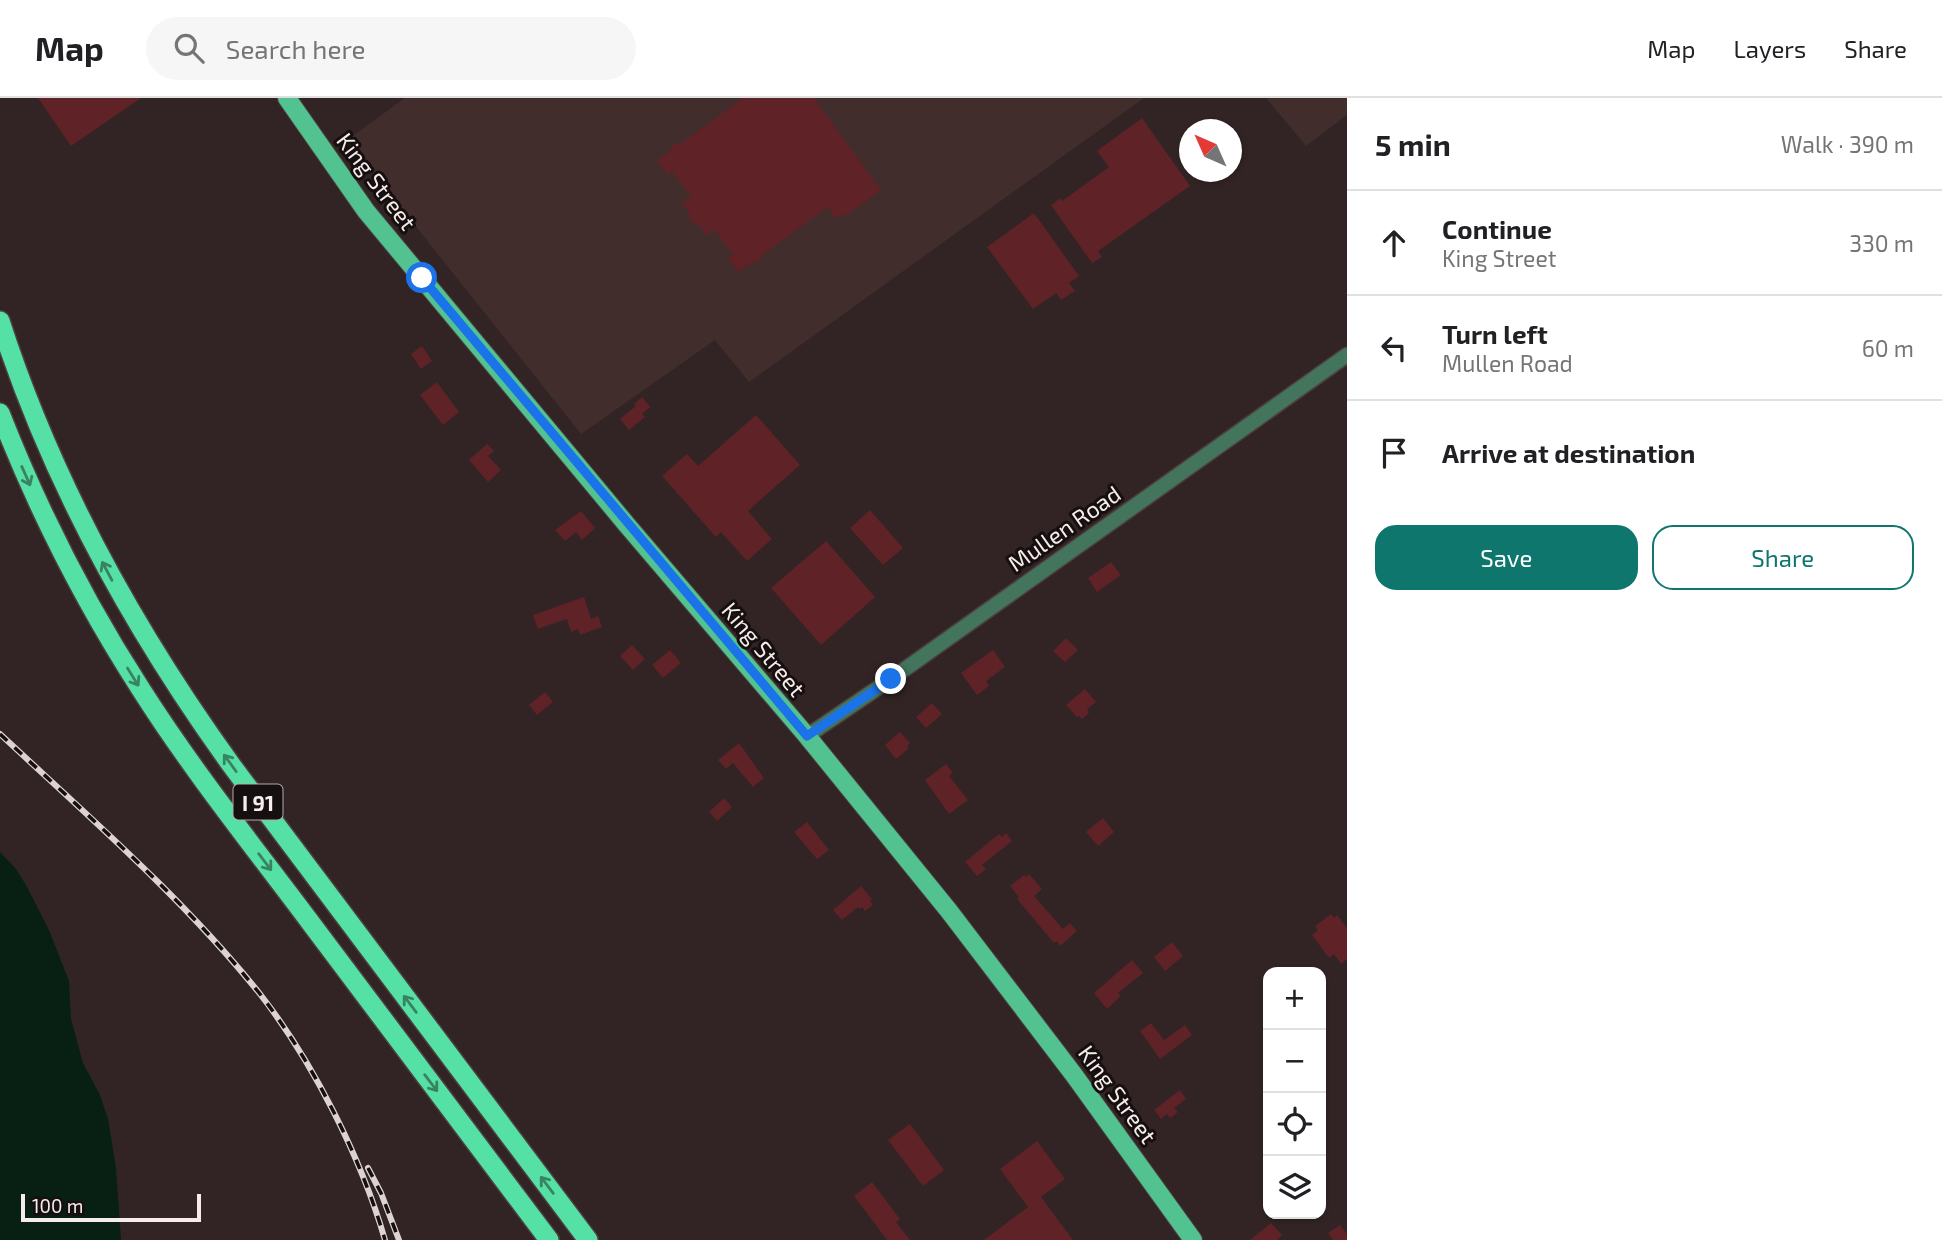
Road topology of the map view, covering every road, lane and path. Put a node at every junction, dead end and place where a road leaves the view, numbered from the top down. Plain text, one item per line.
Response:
1 (287, 98) edge
2 (0, 321) edge
3 (1347, 355) edge
4 (0, 413) edge
5 (807, 736) junction
6 (1187, 1238) edge
7 (549, 1240) edge
8 (588, 1240) edge

1 - 5 main road, King Street
8 -> 2 highway, I 91
3 - 5 street, Mullen Road
4 -> 7 highway, I 91
5 - 6 main road, King Street

